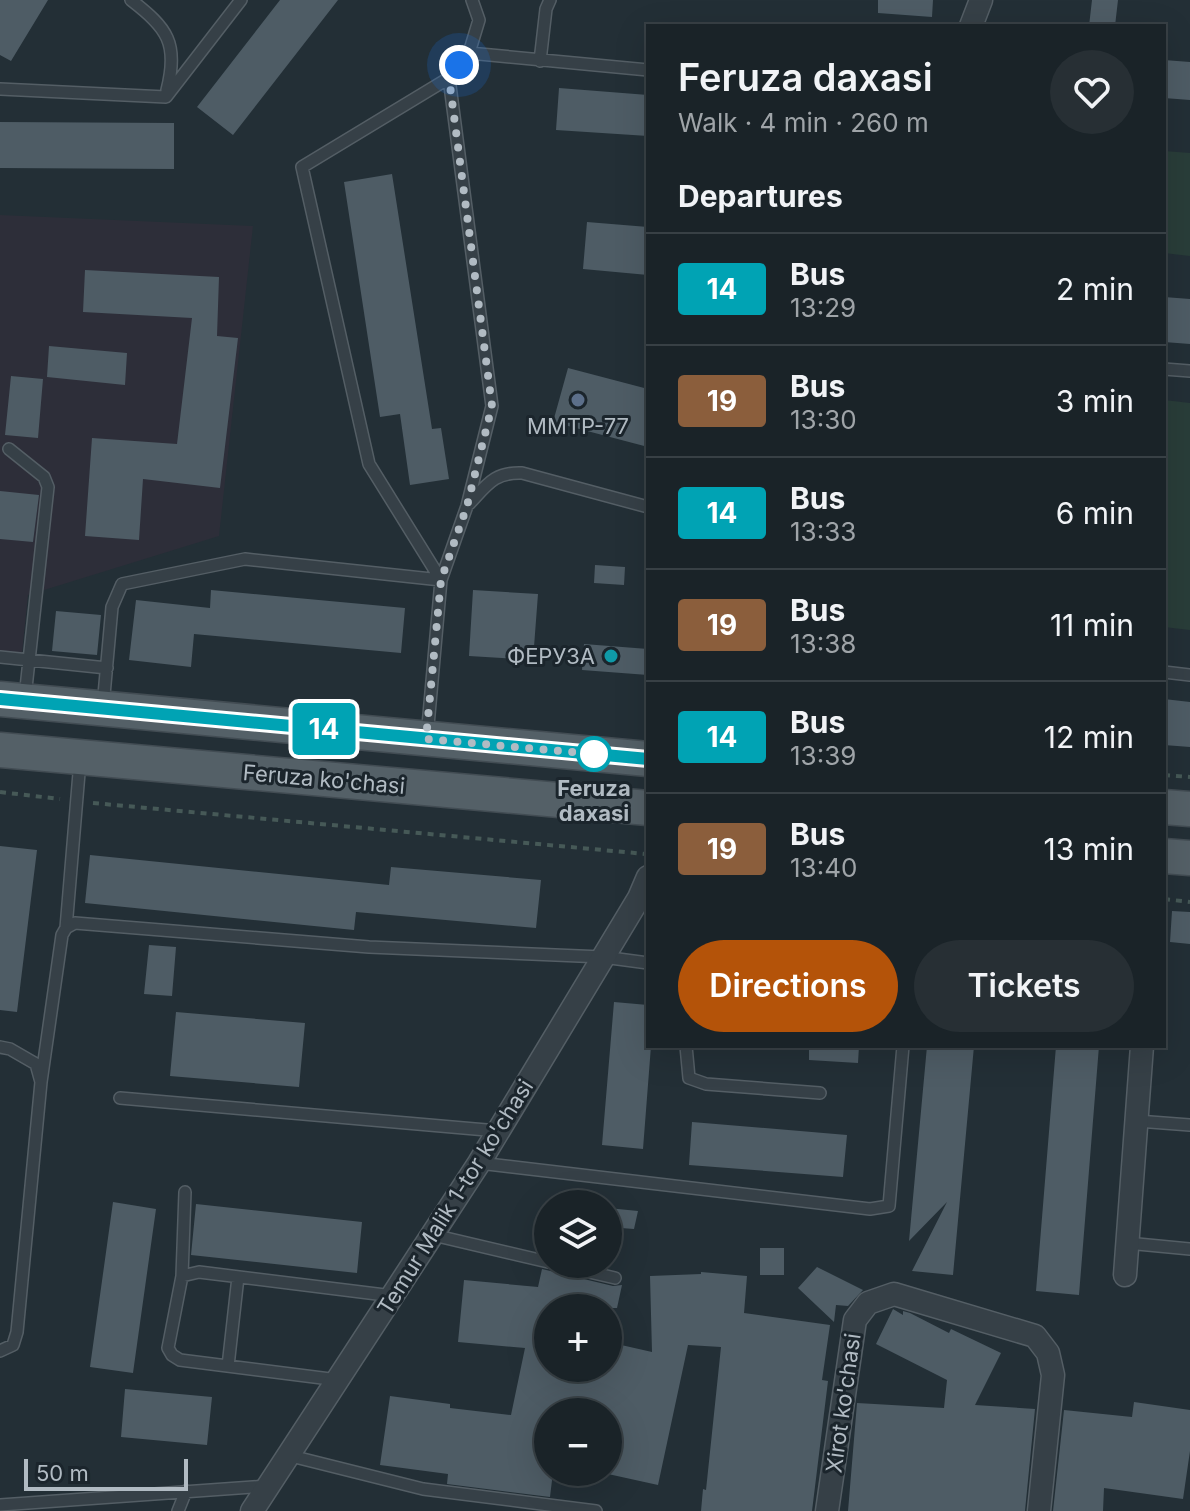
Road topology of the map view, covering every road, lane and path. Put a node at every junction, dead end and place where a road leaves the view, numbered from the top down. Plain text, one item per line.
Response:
1 (131, 0) edge
2 (241, 0) edge
3 (472, 0) edge
4 (550, 0) edge
5 (981, 0) edge
6 (972, 24) edge
7 (469, 53) junction
8 (540, 61) junction
9 (646, 70) edge
10 (449, 78) junction
11 (0, 89) edge
12 (166, 97) junction
13 (1166, 369) edge
14 (1190, 371) edge
15 (9, 449) dead end
16 (467, 506) junction
17 (646, 506) edge
18 (441, 580) junction
19 (0, 657) edge
20 (30, 660) junction
21 (107, 668) junction
22 (1166, 672) edge
23 (1190, 675) edge
24 (12, 700) edge
25 (103, 709) junction
26 (426, 739) junction
27 (0, 750) edge
28 (80, 758) junction
29 (646, 759) edge
30 (1166, 775) edge
31 (1190, 777) edge
32 (0, 792) edge
33 (76, 801) junction
34 (1166, 807) edge
35 (646, 808) edge
36 (1190, 809) edge
37 (646, 855) edge
38 (1166, 856) edge
39 (1190, 858) edge
40 (646, 882) edge
41 (1166, 899) edge
42 (1190, 902) edge
43 (66, 928) junction
44 (603, 957) junction
45 (646, 963) edge
46 (0, 1047) edge
47 (686, 1048) edge
48 (903, 1048) edge
49 (1142, 1048) edge
50 (41, 1082) junction
51 (820, 1093) dead end
52 (120, 1098) dead end
53 (1137, 1121) junction
54 (1190, 1125) edge
55 (499, 1131) junction
56 (479, 1163) junction
57 (185, 1192) dead end
58 (433, 1235) junction
59 (1127, 1243) junction
60 (1190, 1249) edge
61 (534, 1259) edge
62 (1125, 1275) dead end
63 (182, 1276) junction
64 (238, 1277) junction
65 (394, 1296) junction
66 (0, 1351) edge
67 (228, 1366) junction
68 (339, 1380) junction
69 (287, 1455) junction
70 (267, 1486) junction
71 (186, 1491) junction
72 (0, 1505) edge
73 (178, 1511) edge
74 (252, 1511) edge
75 (596, 1511) edge
76 (827, 1511) edge
77 (1039, 1511) edge

1 - 12 lane
2 - 12 lane
3 - 7 lane
4 - 8 lane
5 - 6 street
7 - 8 lane
7 - 10 lane
8 - 9 lane
10 - 16 lane
10 - 18 lane
11 - 12 lane
13 - 14 lane
15 - 20 lane
16 - 17 lane
16 - 18 lane
18 - 21 lane
18 - 26 lane
19 - 20 lane
20 - 21 lane
20 - 24 lane
21 - 25 lane
22 - 23 lane
24 - 25 main road
25 - 26 main road
26 - 29 main road
27 - 28 main road, Feruza ko'chasi
28 - 33 lane
28 - 35 main road, Feruza ko'chasi
30 - 31 path
32 - 33 path
33 - 37 path
33 - 43 lane
34 - 36 main road
38 - 39 main road
40 - 44 street, Temur Malik 1-tor ko'chasi
41 - 42 path
43 - 44 lane
43 - 50 lane
44 - 45 lane
44 - 55 street, Temur Malik 1-tor ko'chasi
46 - 50 lane
47 - 51 lane
48 - 56 lane
49 - 53 street
50 - 66 lane
52 - 55 lane
53 - 54 lane
53 - 59 street
55 - 56 street, Temur Malik 1-tor ko'chasi
56 - 58 street, Temur Malik 1-tor ko'chasi
57 - 63 lane
58 - 61 lane
58 - 65 street, Temur Malik 1-tor ko'chasi
59 - 60 lane
59 - 62 street
63 - 64 lane
63 - 67 lane
64 - 65 lane
64 - 67 lane
65 - 68 street, Temur Malik 1-tor ko'chasi
67 - 68 lane
68 - 69 street, Temur Malik 1-tor ko'chasi
69 - 70 street, Temur Malik 1-tor ko'chasi
69 - 75 lane
70 - 71 lane
70 - 74 street, Temur Malik 1-tor ko'chasi
71 - 72 lane
71 - 73 lane
76 - 77 street, Xirot ko'chasi

